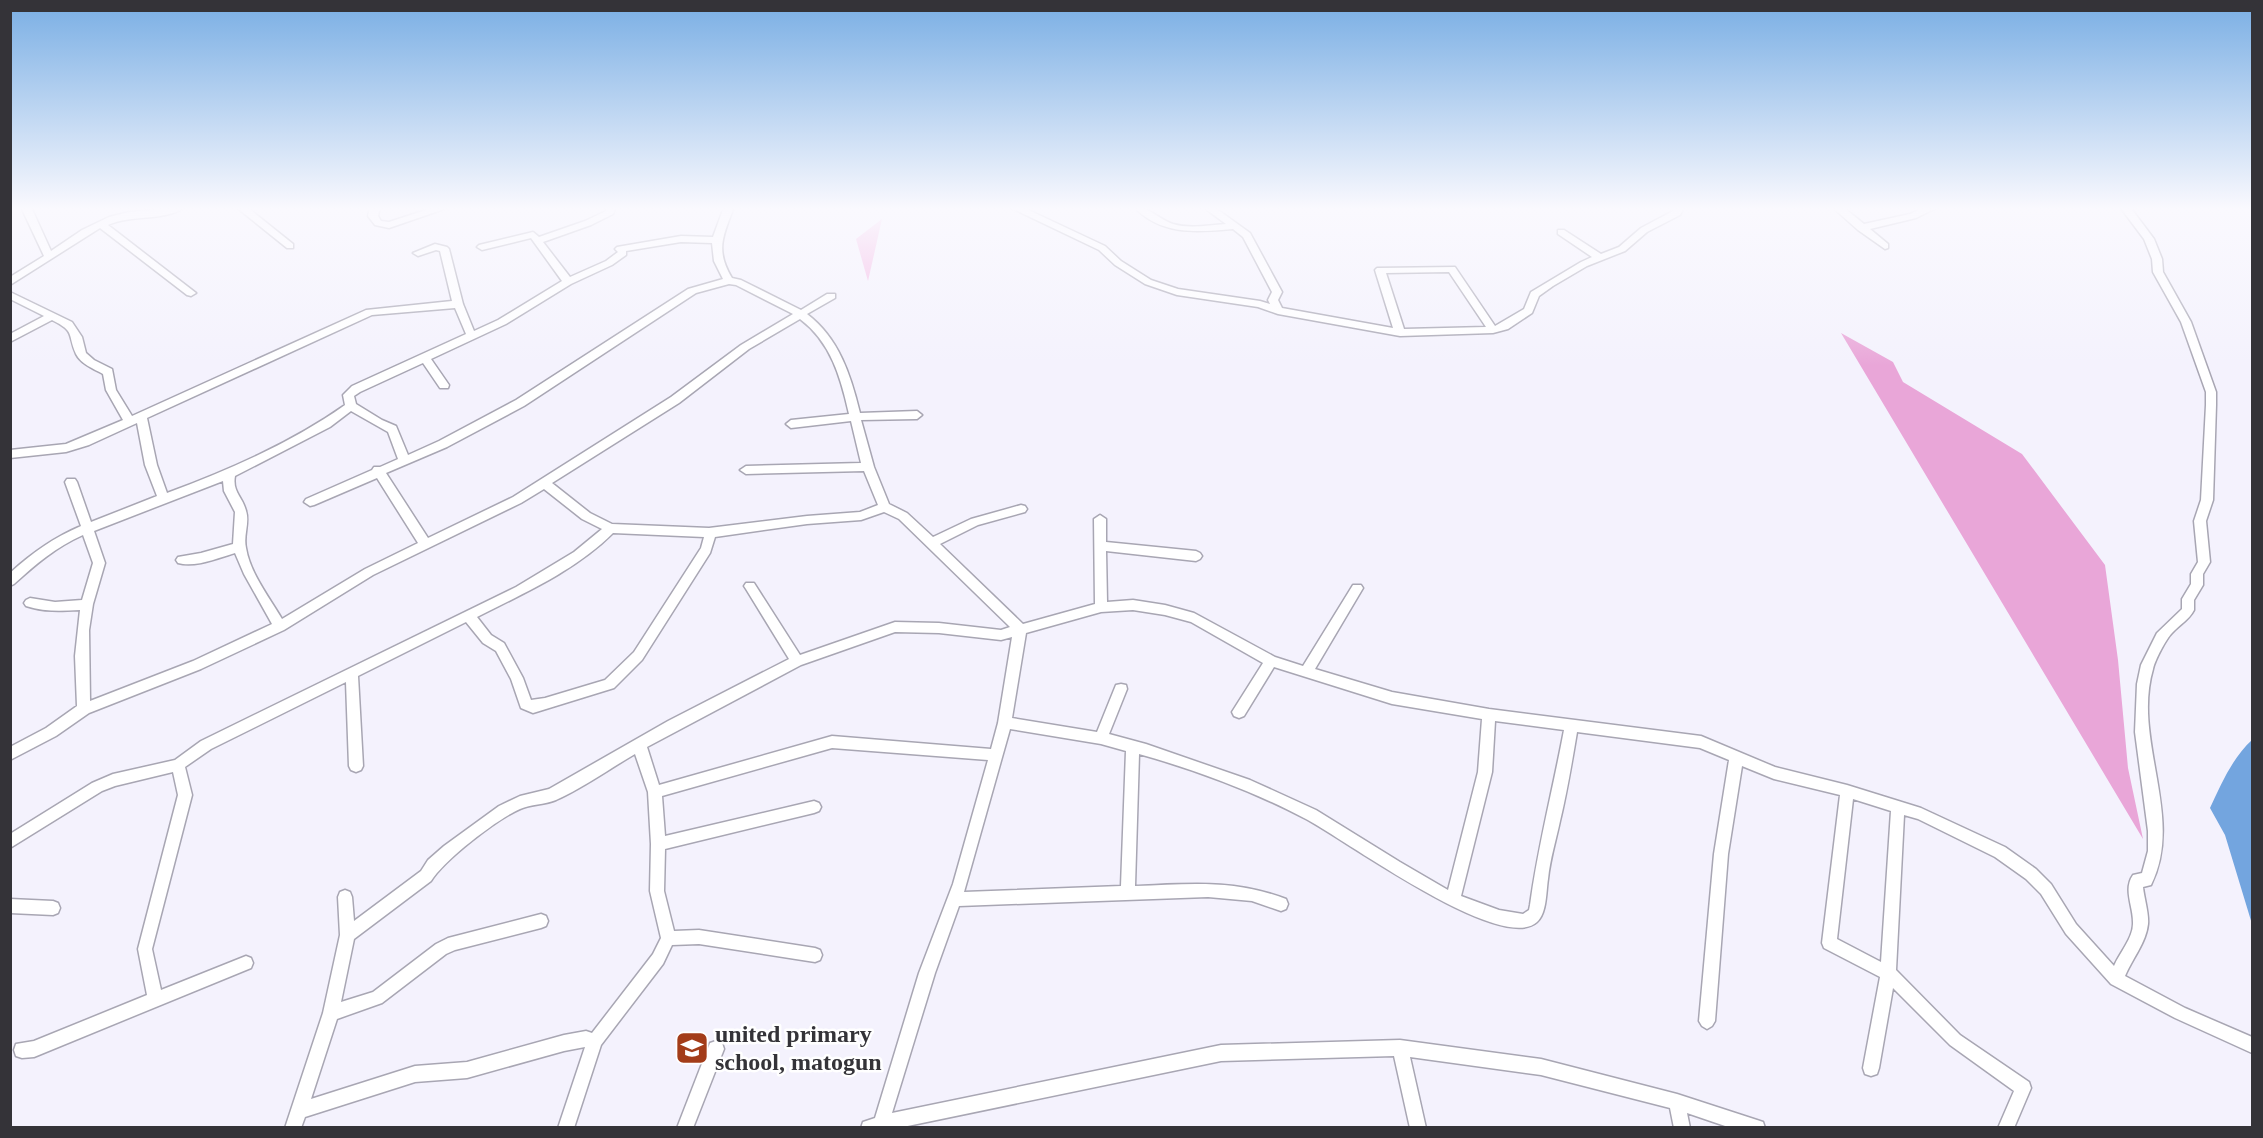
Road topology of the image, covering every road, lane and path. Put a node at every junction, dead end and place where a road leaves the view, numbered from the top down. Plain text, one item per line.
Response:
1 (44, 260) edge
2 (148, 260) edge
3 (447, 260) edge
4 (551, 260) edge
5 (613, 260) edge
6 (717, 260) edge
7 (1115, 260) edge
8 (1259, 260) edge
9 (1596, 260) edge
10 (2157, 260) edge
11 (729, 281) junction
12 (10, 282) edge
13 (568, 282) junction
14 (191, 293) dead end
15 (10, 295) edge
16 (831, 296) dead end
17 (458, 304) junction
18 (1278, 311) junction
19 (53, 315) junction
20 (800, 315) junction
21 (1493, 330) junction
22 (1400, 333) junction
23 (472, 337) junction
24 (10, 339) edge
25 (425, 358) junction
26 (444, 386) dead end
27 (351, 406) junction
28 (917, 415) dead end
29 (856, 417) junction
30 (141, 418) junction
31 (130, 422) junction
32 (791, 424) dead end
33 (10, 454) edge
34 (404, 459) junction
35 (868, 467) junction
36 (378, 470) junction
37 (746, 470) dead end
38 (230, 474) junction
39 (71, 482) dead end
40 (544, 483) junction
41 (163, 498) junction
42 (310, 502) dead end
43 (885, 507) junction
44 (1021, 509) dead end
45 (1101, 519) dead end
46 (86, 528) junction
47 (610, 528) junction
48 (709, 533) junction
49 (932, 543) junction
50 (425, 544) junction
51 (1100, 546) junction
52 (239, 547) junction
53 (1196, 556) dead end
54 (182, 560) dead end
55 (10, 581) edge
56 (750, 586) dead end
57 (1357, 588) dead end
58 (30, 603) dead end
59 (87, 604) junction
60 (1101, 607) junction
61 (468, 615) junction
62 (280, 626) junction
63 (1020, 629) junction
64 (797, 661) junction
65 (1271, 661) junction
66 (1307, 671) junction
67 (352, 675) junction
68 (1121, 689) dead end
69 (84, 709) junction
70 (1239, 712) dead end
71 (1489, 715) junction
72 (1005, 723) junction
73 (1572, 725) junction
74 (1101, 738) junction
75 (639, 744) junction
76 (1133, 746) junction
77 (10, 754) edge
78 (996, 755) junction
79 (1736, 759) junction
80 (178, 765) junction
81 (356, 766) dead end
82 (1847, 791) junction
83 (655, 792) junction
84 (814, 807) dead end
85 (1898, 807) junction
86 (10, 842) edge
87 (658, 844) junction
88 (1128, 893) junction
89 (345, 897) dead end
90 (954, 899) junction
91 (1453, 900) junction
92 (1281, 904) dead end
93 (10, 906) edge
94 (53, 908) dead end
95 (541, 921) dead end
96 (347, 935) junction
97 (668, 938) junction
98 (816, 955) dead end
99 (246, 963) dead end
100 (1888, 973) junction
101 (2116, 979) junction
102 (156, 1000) junction
103 (331, 1013) junction
104 (1707, 1021) dead end
105 (595, 1041) junction
106 (2253, 1045) edge
107 (1400, 1048) junction
108 (716, 1049) dead end
109 (22, 1050) dead end
110 (1871, 1068) dead end
111 (1677, 1102) junction
112 (299, 1112) junction
113 (878, 1126) edge
114 (292, 1128) edge
115 (566, 1128) edge
116 (685, 1128) edge
117 (1418, 1128) edge
118 (1682, 1128) edge
119 (1757, 1128) edge
120 (2006, 1128) edge

1 - 12 street
2 - 14 street
3 - 17 street
4 - 13 street
5 - 13 street
6 - 11 street
7 - 18 street
8 - 18 street
9 - 21 street
10 - 101 street
11 - 20 street
11 - 34 street
13 - 23 street
15 - 19 street
16 - 20 street
17 - 23 street
17 - 30 street
18 - 22 street
19 - 24 street
19 - 31 street
20 - 29 street
20 - 40 street
21 - 22 street
21 - 22 street
23 - 25 street
25 - 26 street
25 - 27 street
27 - 34 street
27 - 38 street
28 - 29 street
29 - 32 street
29 - 35 street
30 - 31 street
30 - 41 street
31 - 33 street
34 - 36 street
35 - 37 street
35 - 43 street
36 - 42 street
36 - 50 street
38 - 41 street
38 - 52 street
39 - 46 street
40 - 47 street
40 - 50 street
41 - 46 street
43 - 48 street
43 - 49 street
44 - 49 street
45 - 51 street
46 - 55 street
46 - 59 street
47 - 48 street
47 - 61 street
48 - 61 street
49 - 63 street
50 - 62 street
51 - 53 street
51 - 60 street
52 - 54 street
52 - 62 street
56 - 64 street
57 - 66 street
58 - 59 street
59 - 69 street
60 - 63 street
60 - 65 street
61 - 67 street
62 - 69 street
63 - 64 street
63 - 72 street
64 - 75 street
65 - 66 street
65 - 70 street
66 - 71 street
67 - 80 street
67 - 81 street
68 - 74 street
69 - 77 street
71 - 73 street
71 - 91 street
72 - 74 street
72 - 78 street
73 - 79 street
73 - 91 street
74 - 76 street
75 - 83 street
75 - 96 street
76 - 88 street
76 - 91 street
78 - 83 street
78 - 90 street
79 - 82 street
79 - 104 street
80 - 86 street
80 - 102 street
82 - 85 street
82 - 100 street
83 - 87 street
84 - 87 street
85 - 100 street
85 - 101 street
87 - 97 street
88 - 90 street
88 - 92 street
89 - 96 street
90 - 113 street
93 - 94 street
95 - 103 street
96 - 103 street
97 - 98 street
97 - 105 street
99 - 102 street
100 - 110 street
100 - 120 street
101 - 106 street
102 - 109 street
103 - 112 street
105 - 112 street
105 - 115 street
107 - 111 street
107 - 113 street
107 - 117 street
108 - 116 street
111 - 118 street
111 - 119 street
112 - 114 street

